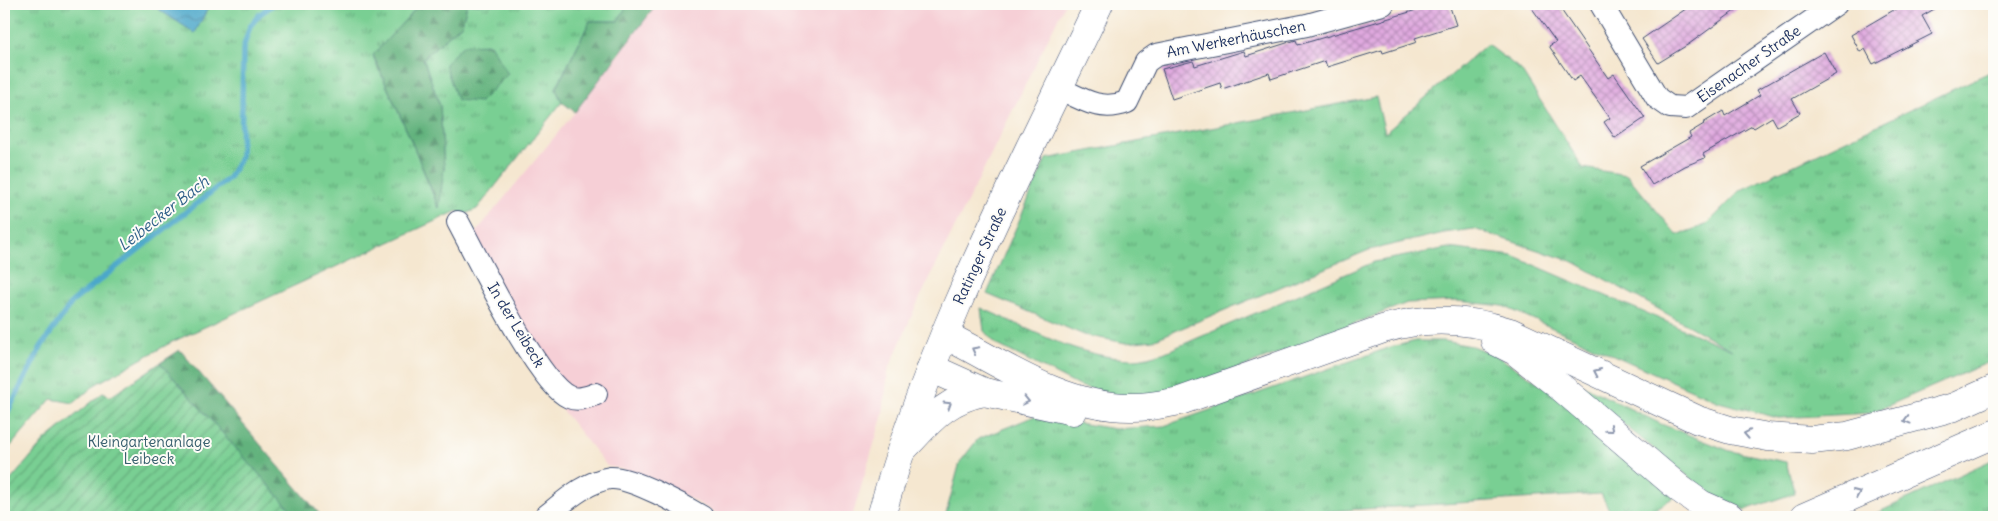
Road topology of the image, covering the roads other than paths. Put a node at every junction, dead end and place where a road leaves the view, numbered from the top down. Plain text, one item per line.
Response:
1 (1099, 4) edge
2 (1383, 4) edge
3 (1601, 4) edge
4 (1836, 4) edge
5 (1060, 88) junction
6 (458, 222) dead end
7 (945, 335) junction
8 (931, 368) junction
9 (1994, 389) edge
10 (984, 392) junction
11 (596, 394) dead end
12 (1994, 434) edge
13 (901, 451) junction
14 (1809, 515) edge
15 (545, 517) edge
16 (702, 517) edge
17 (881, 517) edge
18 (1730, 517) edge

1 - 5 main road, Ratinger Straße
2 - 5 street, Am Werkerhäuschen
3 - 4 street, Eisenacher Straße
5 - 7 main road, Ratinger Straße
6 - 11 street, In der Leibeck
7 - 8 main road, Ratinger Straße
9 -> 7 main road
8 - 10 main road
8 - 13 main road, Ratinger Straße
13 -> 10 main road
10 -> 18 main road
14 -> 12 main road
13 - 17 main road, Ratinger Straße
15 - 16 street

